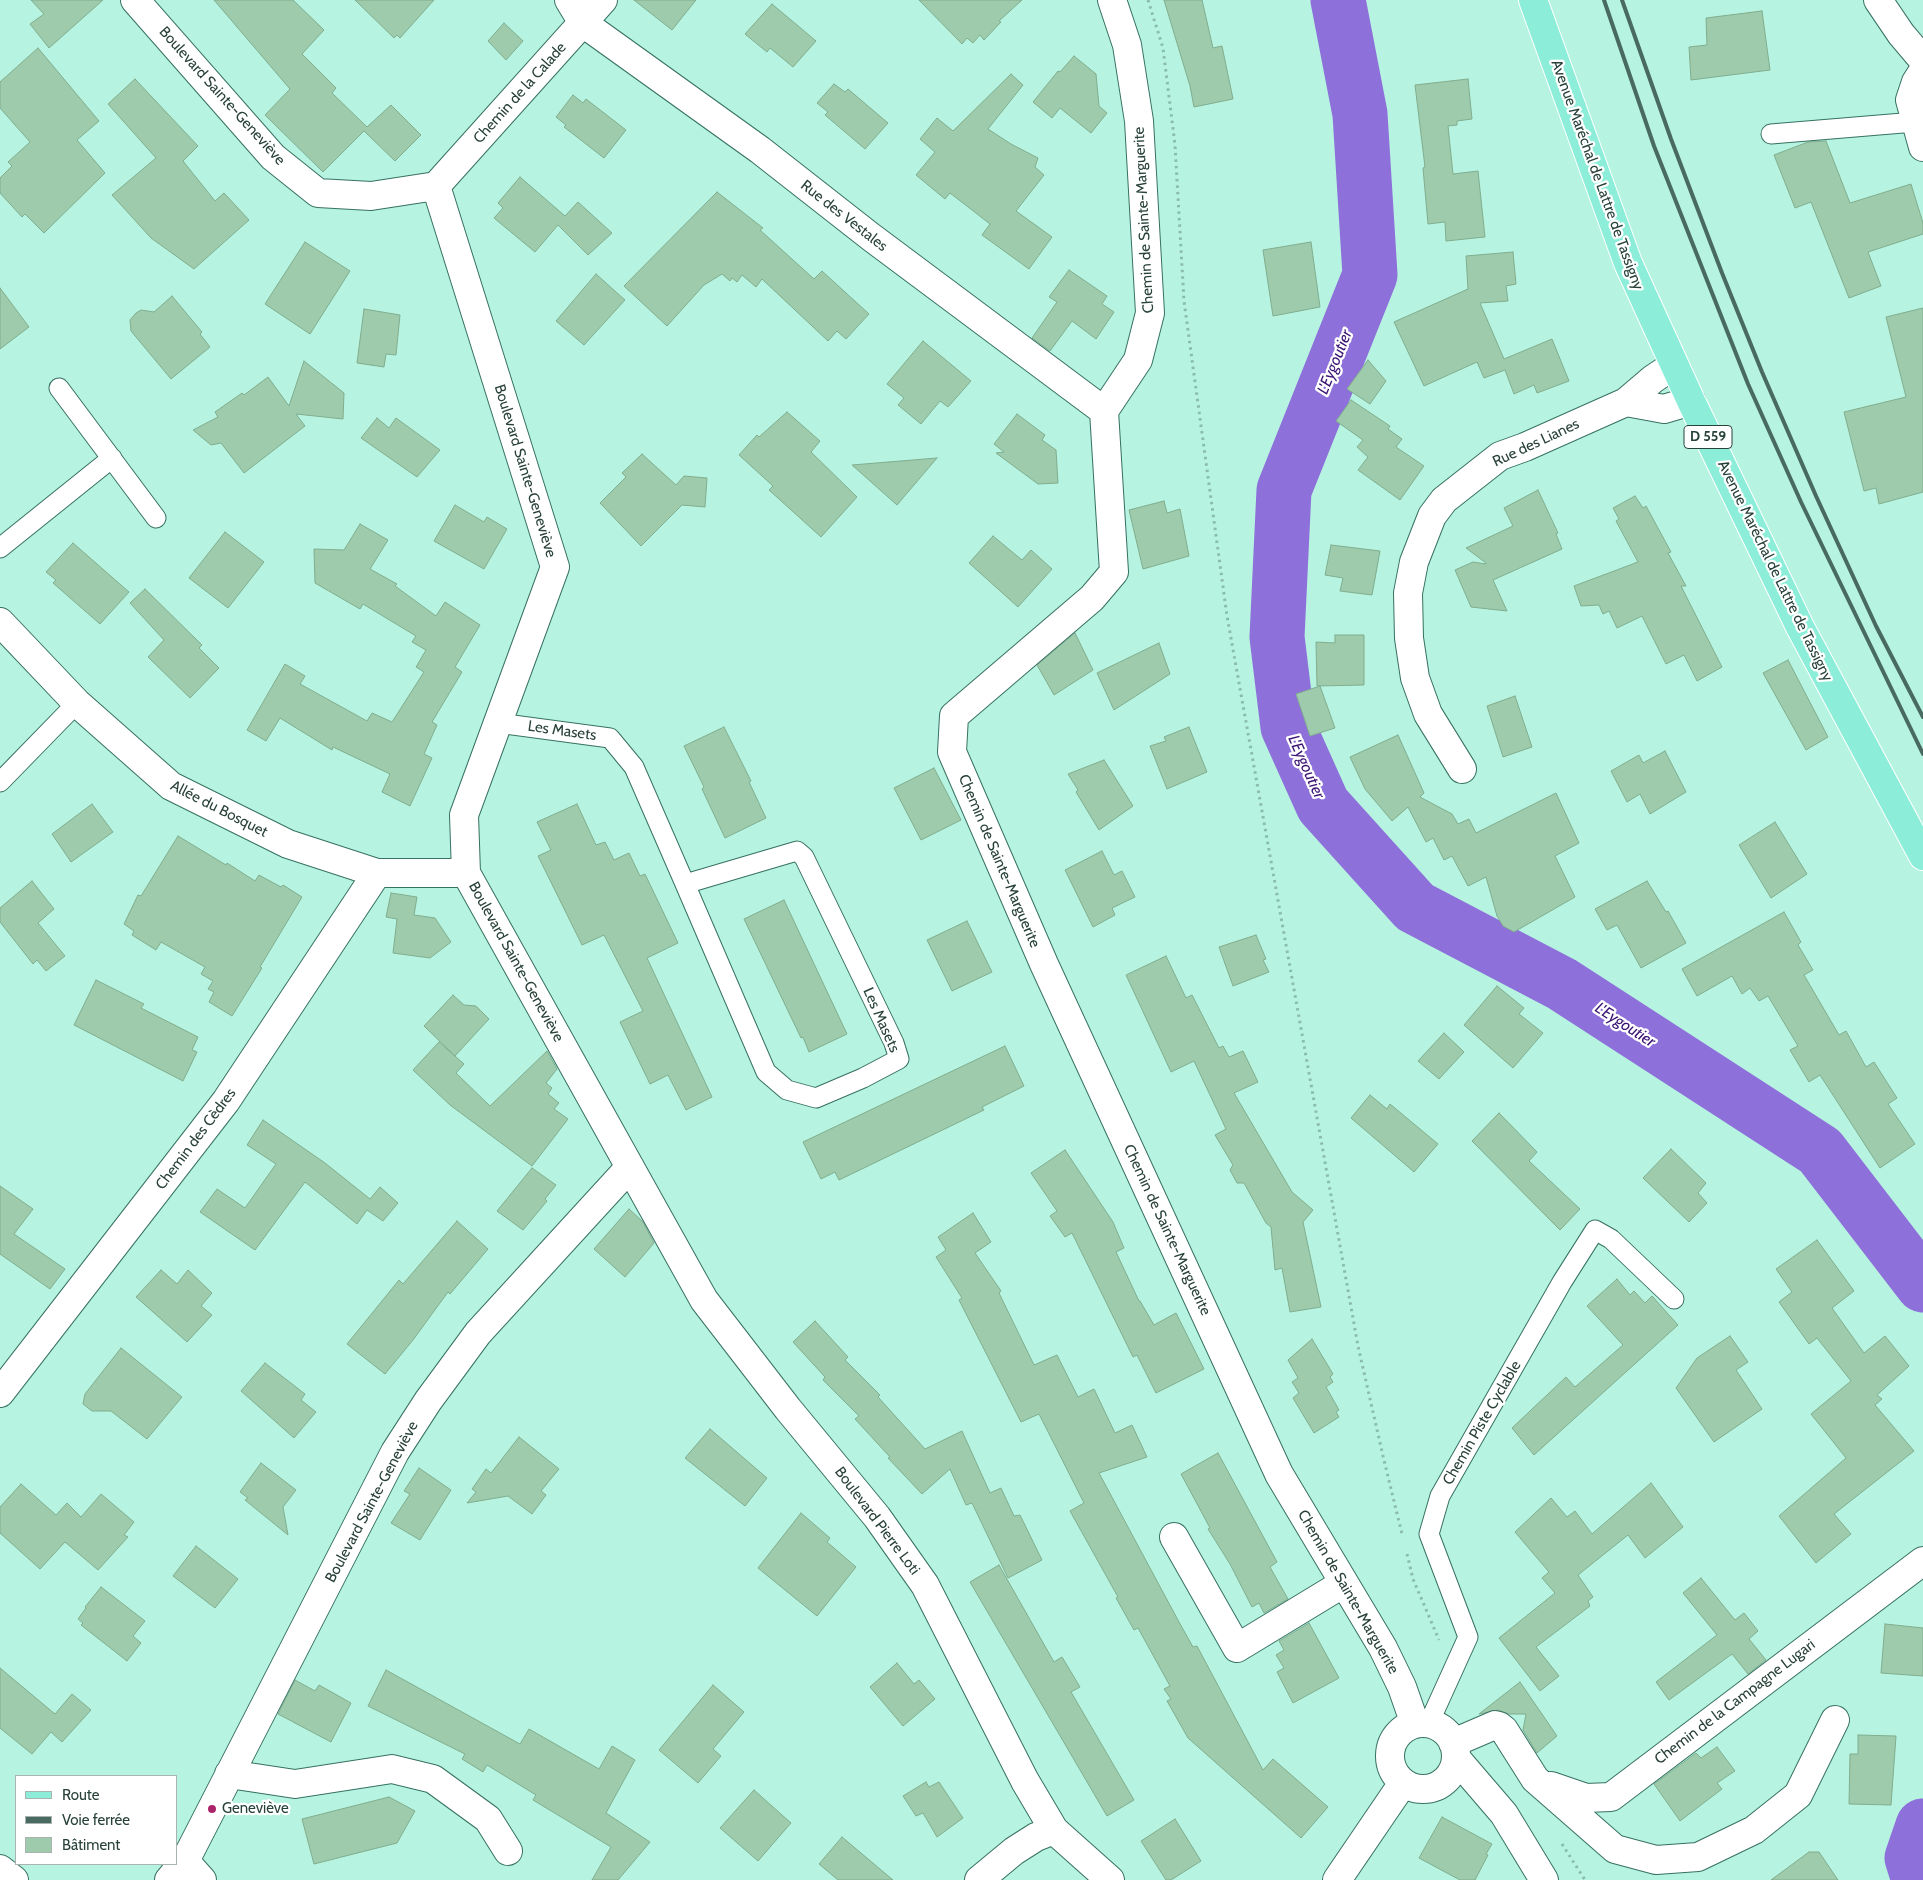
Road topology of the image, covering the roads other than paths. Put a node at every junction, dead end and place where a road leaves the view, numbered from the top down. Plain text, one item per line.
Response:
1 (135, 0) edge
2 (603, 0) edge
3 (1112, 0) edge
4 (1533, 0) edge
5 (1878, 0) edge
6 (576, 11) edge
7 (1923, 60) edge
8 (1923, 71) edge
9 (1915, 122) junction
10 (1771, 134) dead end
11 (1923, 147) edge
12 (436, 186) junction
13 (1674, 365) junction
14 (59, 388) dead end
15 (1691, 401) junction
16 (1626, 402) junction
17 (1104, 412) junction
18 (112, 458) junction
19 (156, 518) dead end
20 (0, 548) edge
21 (0, 622) edge
22 (77, 703) junction
23 (498, 723) junction
24 (1462, 769) dead end
25 (0, 782) edge
26 (1923, 856) edge
27 (377, 873) junction
28 (466, 873) junction
29 (685, 884) junction
30 (630, 1167) junction
31 (1674, 1299) dead end
32 (0, 1394) edge
33 (1174, 1537) dead end
34 (1923, 1561) edge
35 (1344, 1583) junction
36 (1835, 1720) dead end
37 (1422, 1724) junction
38 (1454, 1751) junction
39 (229, 1774) junction
40 (1536, 1779) junction
41 (1403, 1783) junction
42 (1054, 1830) junction
43 (508, 1851) dead end
44 (0, 1869) edge
45 (185, 1874) edge
46 (14, 1880) edge
47 (979, 1880) edge
48 (1110, 1880) edge
49 (1336, 1880) edge
50 (1544, 1880) edge

1 - 12 street, Boulevard Sainte-Geneviève
2 - 6 street, Chemin de la Calade
3 - 17 street, Chemin de Sainte-Marguerite
4 - 13 main road, Avenue Maréchal de Lattre de Tassigny / D 559
5 - 7 street
6 - 12 street, Chemin de la Calade
6 - 17 street, Rue des Vestales
8 - 9 street
9 - 10 lane
9 - 11 street
12 - 23 street, Boulevard Sainte-Geneviève
13 - 15 main road, Avenue Maréchal de Lattre de Tassigny / D 559
13 - 16 street, Rue des Lianes
14 - 18 lane
15 - 16 street
15 - 26 main road, Avenue Maréchal de Lattre de Tassigny / D 559
16 - 24 street, Rue des Lianes
17 - 35 street, Chemin de Sainte-Marguerite
18 - 19 lane
18 - 20 lane
21 - 22 street, Allée du Bosquet
22 - 25 lane
22 - 27 street, Allée du Bosquet
23 - 28 street, Boulevard Sainte-Geneviève
23 - 29 lane, Les Masets
27 - 28 street, Allée du Bosquet
27 - 32 street, Chemin des Cèdres
28 - 30 street, Boulevard Sainte-Geneviève
29 - 29 lane, Les Masets
30 - 39 street, Boulevard Sainte-Geneviève
30 - 42 street, Boulevard Pierre Loti
31 - 37 lane, Chemin Piste Cyclable
33 - 35 street
34 - 40 street, Chemin de la Campagne Lugari
35 - 37 street, Chemin de Sainte-Marguerite
36 - 40 street
37 - 38 street
37 - 41 street
38 - 40 street
38 - 41 street
38 - 50 street
39 - 43 street
39 - 45 street, Boulevard Sainte-Geneviève
41 - 49 street
42 - 47 street
42 - 48 street, Boulevard Pierre Loti
44 - 46 street

